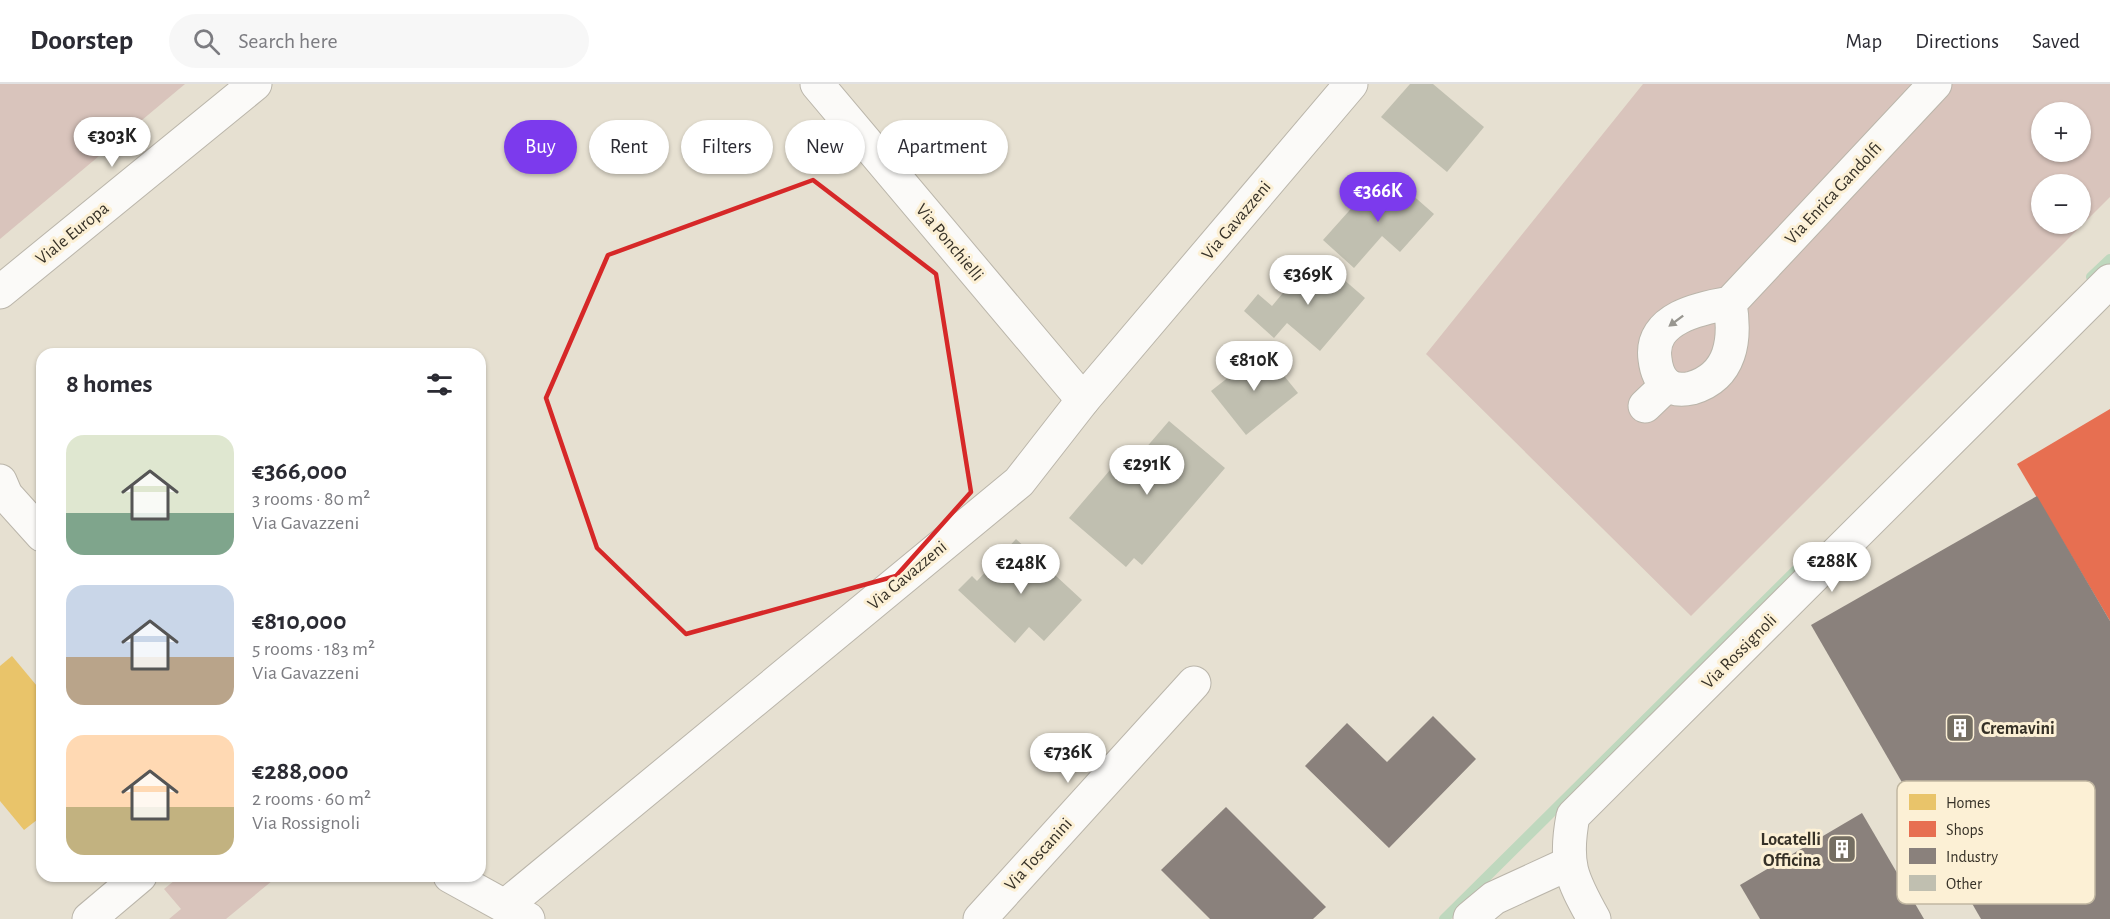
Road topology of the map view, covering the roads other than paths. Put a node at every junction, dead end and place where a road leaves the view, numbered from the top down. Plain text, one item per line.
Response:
1 (255, 84) edge
2 (817, 84) edge
3 (1351, 84) edge
4 (1935, 84) edge
5 (2110, 281) edge
6 (0, 292) edge
7 (1730, 303) junction
8 (1083, 400) junction
9 (2, 489) edge
10 (36, 528) edge
11 (1194, 683) dead end
12 (1568, 864) junction
13 (133, 882) edge
14 (461, 882) edge
15 (517, 913) edge
16 (1470, 918) edge
17 (89, 919) edge
18 (980, 919) edge
19 (1594, 919) edge

1 - 6 street, Viale Europa
2 - 8 street, Via Ponchielli
3 - 8 street, Via Gavazzeni
4 - 7 street, Via Enrica Gandolfi
5 - 12 street, Via Rossignoli
7 -> 7 street
8 - 15 street, Via Gavazzeni
9 - 10 street
11 - 18 street, Via Toscanini
12 - 16 street
12 - 19 street, Via Rossignoli
13 - 17 street
14 - 15 street

